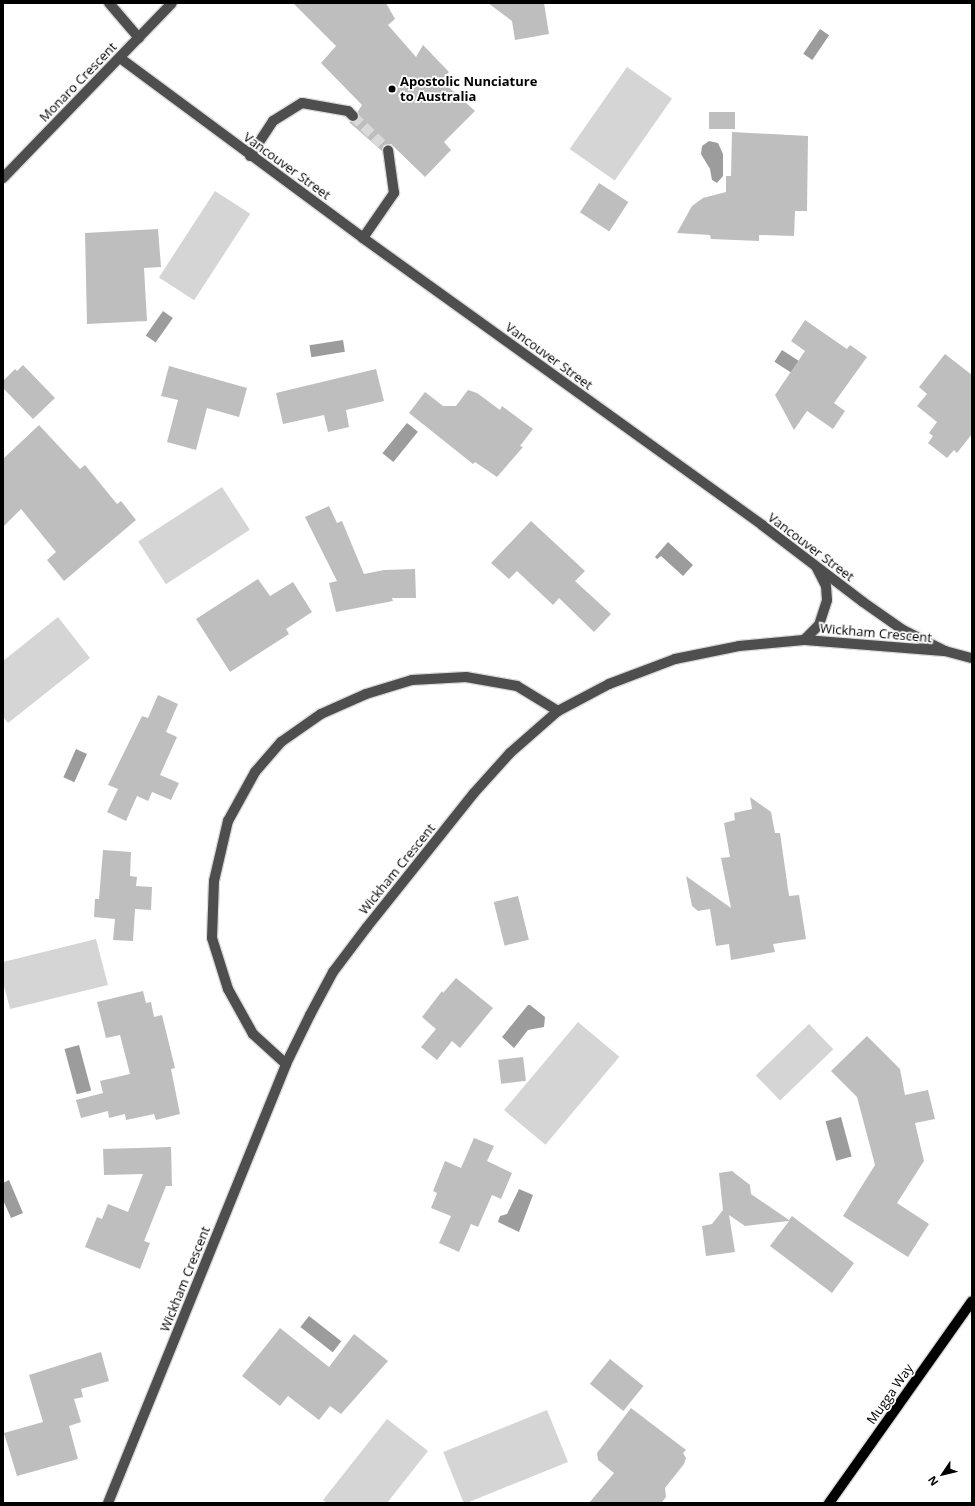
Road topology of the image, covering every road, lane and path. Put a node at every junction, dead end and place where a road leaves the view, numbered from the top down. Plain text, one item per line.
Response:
1 (109, 3) edge
2 (172, 3) edge
3 (139, 38) junction
4 (120, 58) junction
5 (353, 116) tunnel mouth
6 (388, 150) tunnel mouth
7 (250, 156) junction
8 (3, 178) edge
9 (363, 238) junction
10 (815, 565) junction
11 (804, 640) junction
12 (945, 651) junction
13 (972, 658) edge
14 (558, 711) junction
15 (286, 1064) junction
16 (972, 1301) edge
17 (108, 1503) edge
18 (829, 1503) edge

1 - 3 street
2 - 3 street, Monaro Crescent
3 - 4 street, Monaro Crescent
4 - 7 street, Vancouver Street
4 - 8 street, Monaro Crescent
5 - 7 street
6 - 9 street
7 - 9 street, Vancouver Street
9 - 10 street, Vancouver Street
10 - 11 street, Wickham Crescent
10 - 12 street, Vancouver Street
11 - 12 street, Wickham Crescent
11 - 14 street, Wickham Crescent
12 - 13 street, Vancouver Street
14 - 15 street, Wickham Crescent
14 - 15 street
15 - 17 street, Wickham Crescent
16 - 18 main road, Mugga Way

